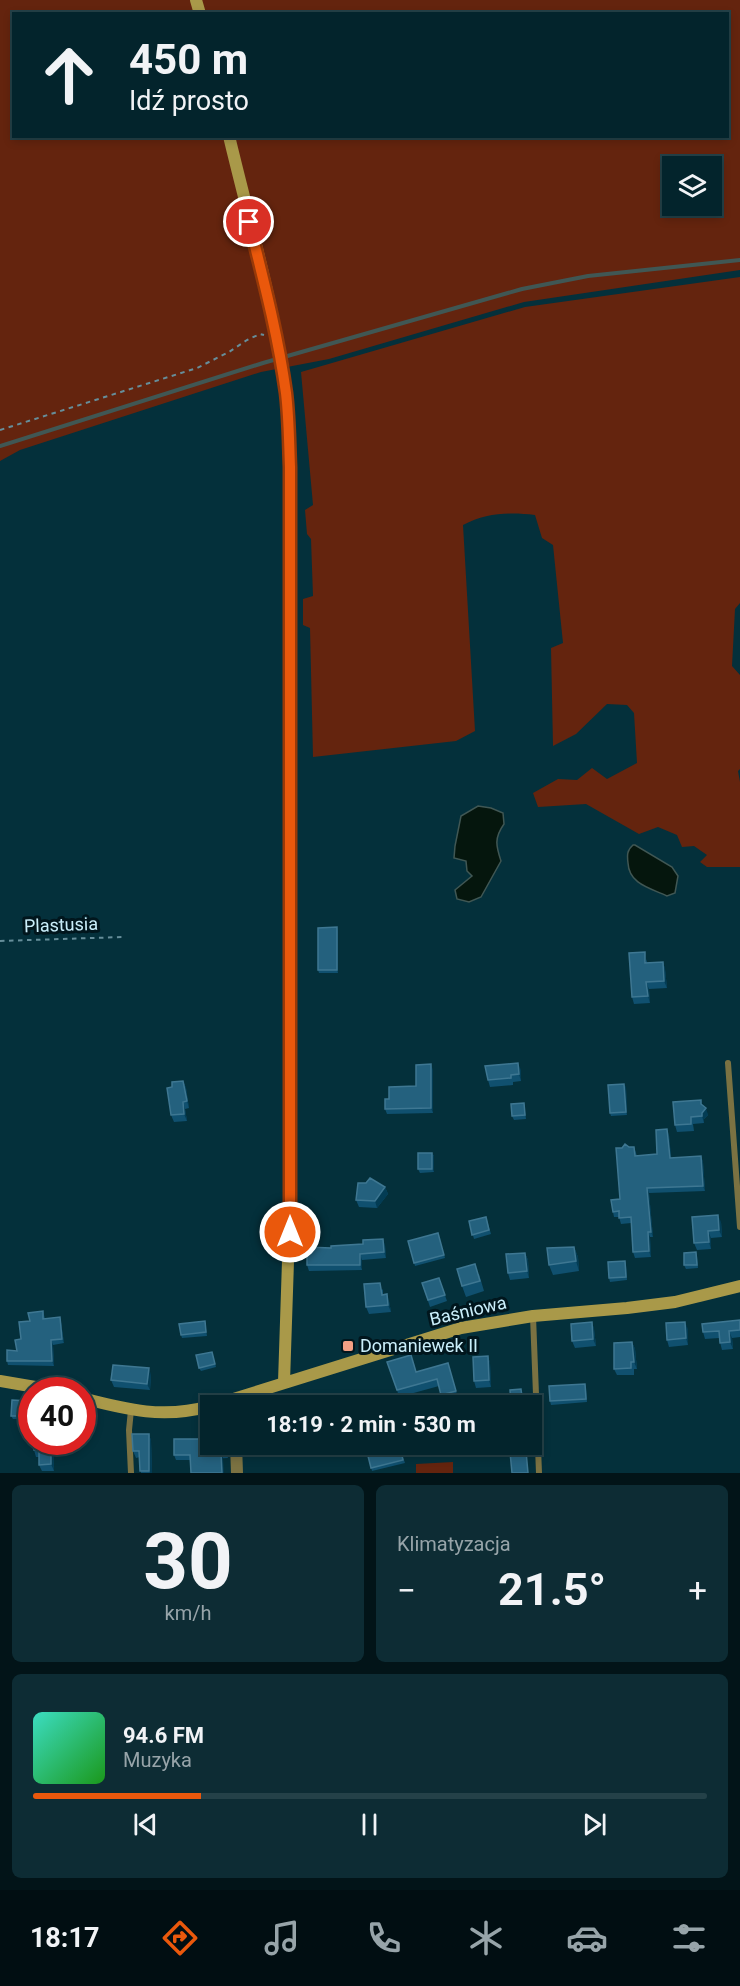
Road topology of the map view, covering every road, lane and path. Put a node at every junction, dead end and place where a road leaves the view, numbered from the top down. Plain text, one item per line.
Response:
1 (229, 138) edge
2 (277, 340) junction
3 (0, 430) edge
4 (123, 937) dead end
5 (0, 941) edge
6 (728, 1063) dead end
7 (740, 1227) edge
8 (740, 1286) edge
9 (533, 1316) junction
10 (0, 1381) edge
11 (284, 1382) junction
12 (18, 1384) edge
13 (252, 1395) edge
14 (96, 1401) edge
15 (200, 1408) edge
16 (131, 1410) junction
17 (236, 1455) edge
18 (132, 1473) edge
19 (237, 1473) edge
20 (539, 1473) edge

1 - 2 street
2 - 3 path
2 - 11 street
4 - 5 path, Plastusia
6 - 7 lane
8 - 9 street, Baśniowa
9 - 11 street, Baśniowa
9 - 20 lane
10 - 12 street
11 - 13 street, Baśniowa
14 - 16 street, Baśniowa
15 - 16 street, Baśniowa
16 - 18 lane
17 - 19 street

